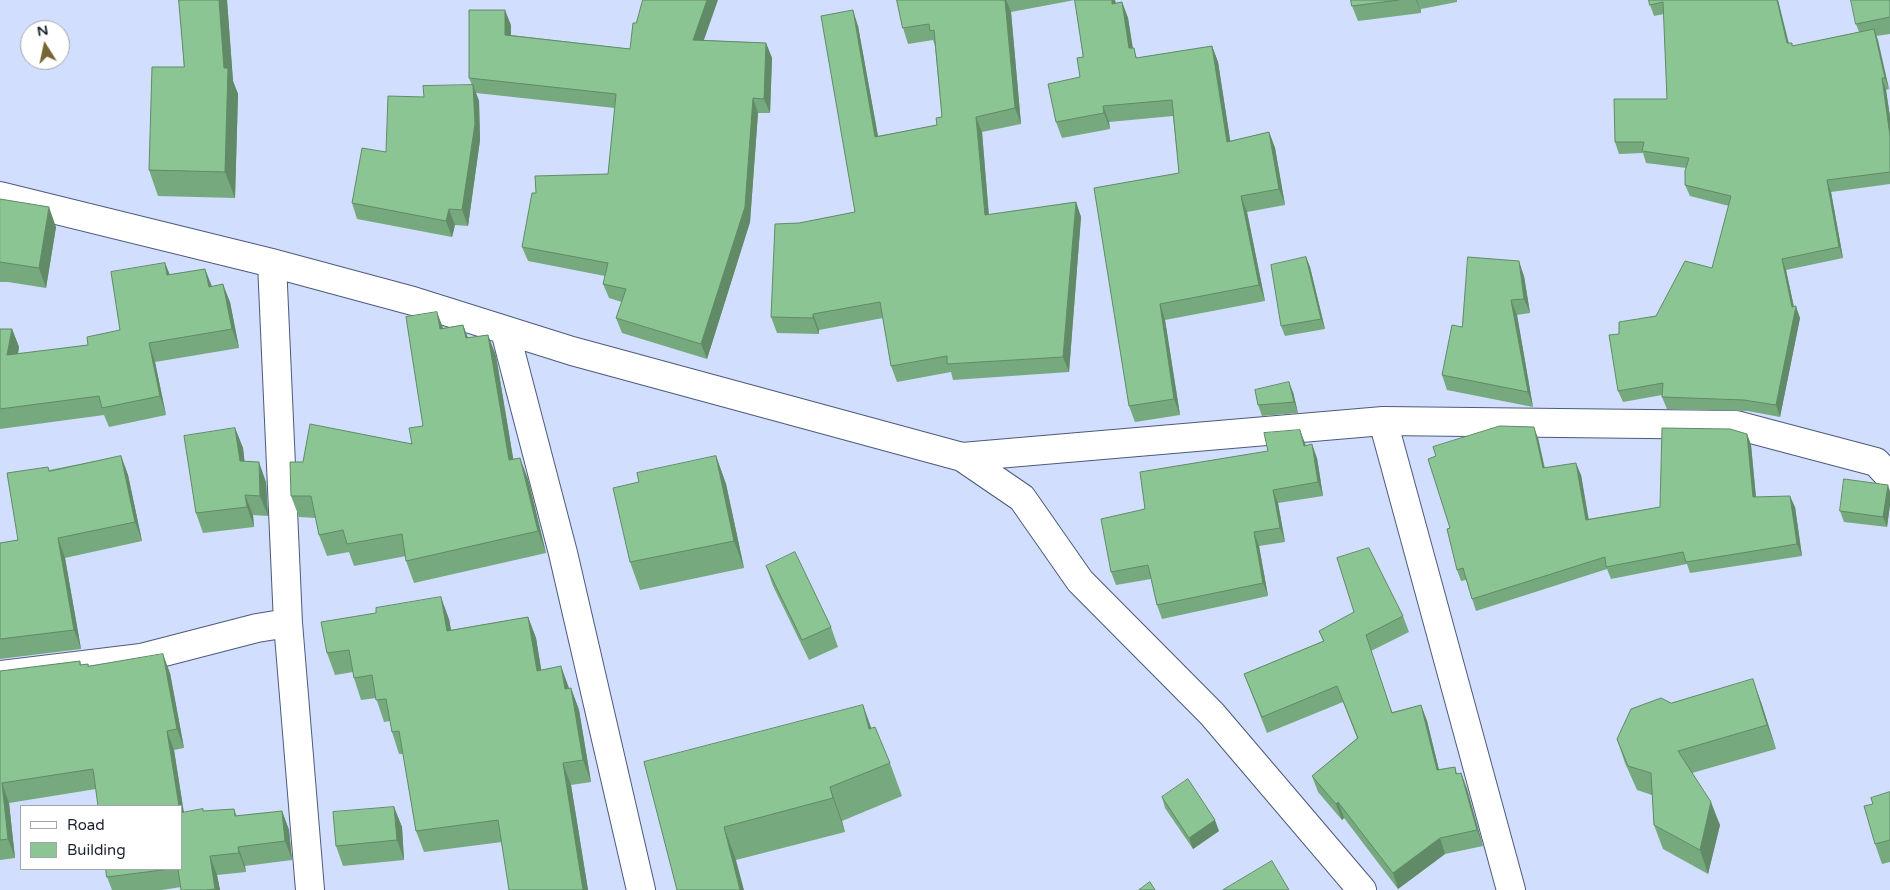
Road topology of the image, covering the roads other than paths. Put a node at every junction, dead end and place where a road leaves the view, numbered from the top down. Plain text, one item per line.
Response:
1 (0, 196) edge
2 (272, 263) junction
3 (505, 331) junction
4 (1383, 420) junction
5 (962, 457) junction
6 (1890, 477) edge
7 (288, 623) junction
8 (0, 675) edge
9 (310, 890) edge
10 (641, 890) edge
11 (1362, 890) edge
12 (1511, 890) edge

1 - 2 street
2 - 3 street
2 - 7 street
3 - 5 street
3 - 10 street
4 - 5 street
4 - 6 street
4 - 12 street
5 - 11 street
7 - 8 street
7 - 9 street

